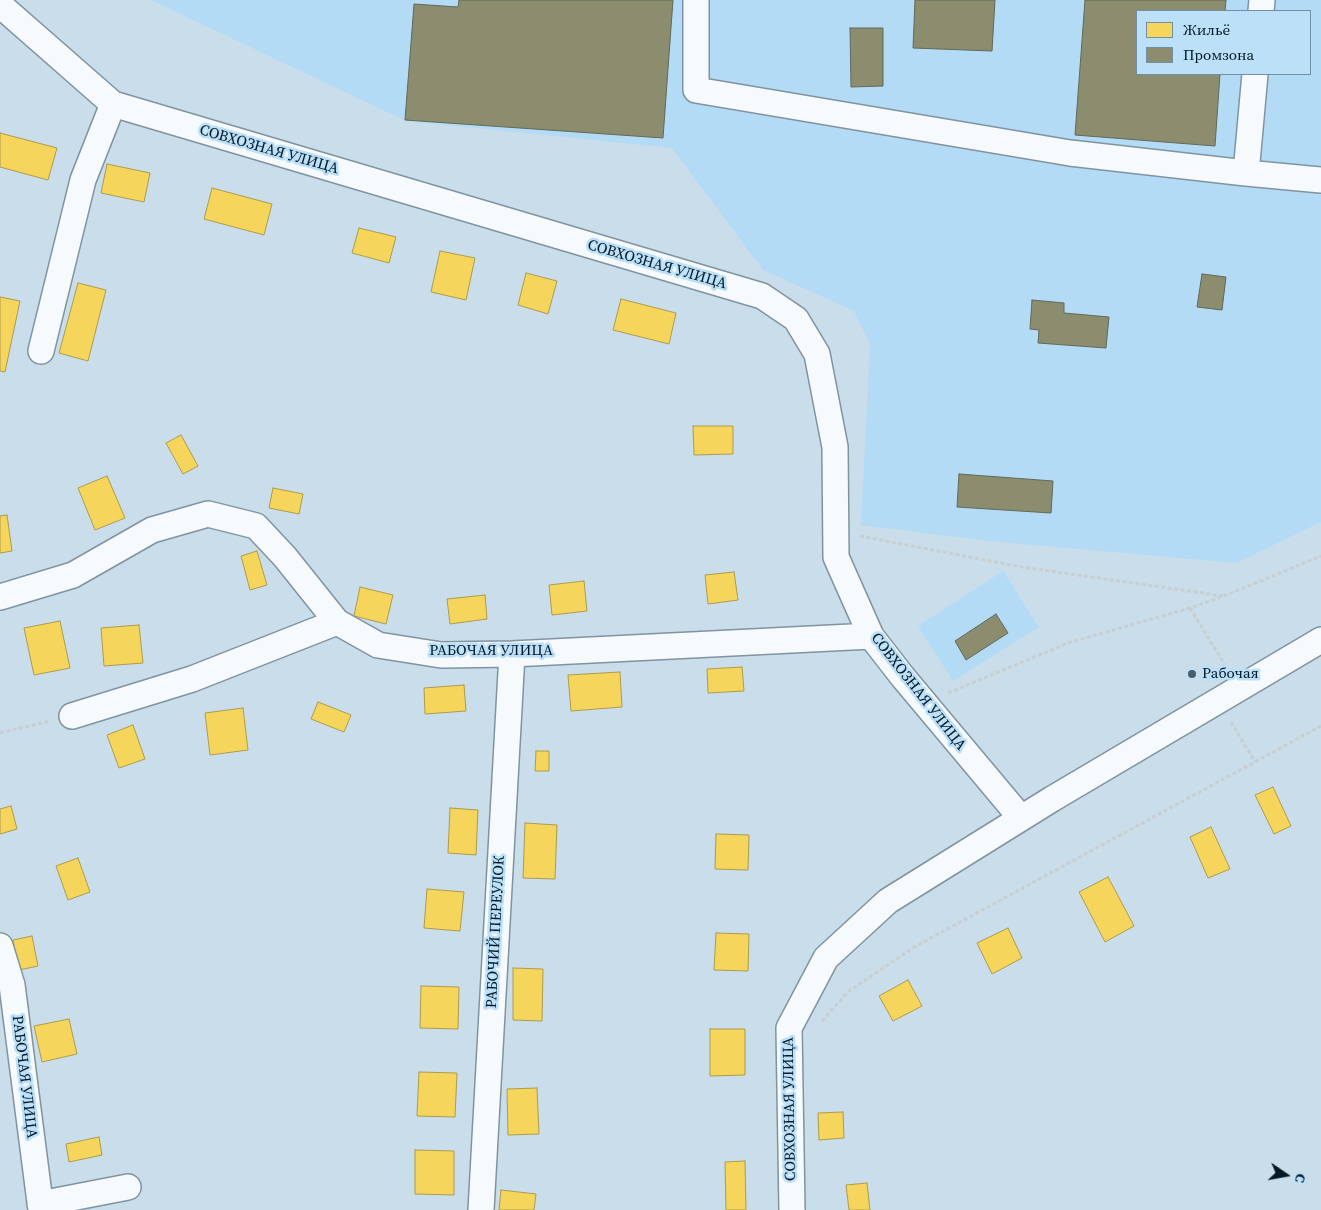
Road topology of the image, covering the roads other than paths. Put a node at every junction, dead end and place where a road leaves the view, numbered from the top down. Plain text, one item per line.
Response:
1 (696, 0) edge
2 (0, 5) edge
3 (1255, 75) edge
4 (113, 104) junction
5 (1246, 173) junction
6 (1321, 180) edge
7 (41, 351) dead end
8 (0, 597) edge
9 (337, 622) junction
10 (871, 636) junction
11 (1321, 640) edge
12 (512, 654) junction
13 (72, 716) road end
14 (1021, 818) junction
15 (0, 946) edge
16 (128, 1187) dead end
17 (41, 1207) edge
18 (481, 1210) edge
19 (792, 1210) edge

1 - 5 street
2 - 4 street, СОВХОЗНАЯ УЛИЦА
3 - 5 street
4 - 7 street
4 - 10 street, СОВХОЗНАЯ УЛИЦА
5 - 6 street
8 - 9 street, РАБОЧАЯ УЛИЦА
9 - 12 street, РАБОЧАЯ УЛИЦА
9 - 13 street
10 - 12 street, РАБОЧАЯ УЛИЦА
10 - 14 street, СОВХОЗНАЯ УЛИЦА
11 - 14 street, СОВХОЗНАЯ УЛИЦА
12 - 18 street, РАБОЧИЙ ПЕРЕУЛОК
14 - 19 street, СОВХОЗНАЯ УЛИЦА
15 - 17 street, РАБОЧАЯ УЛИЦА
16 - 17 street

